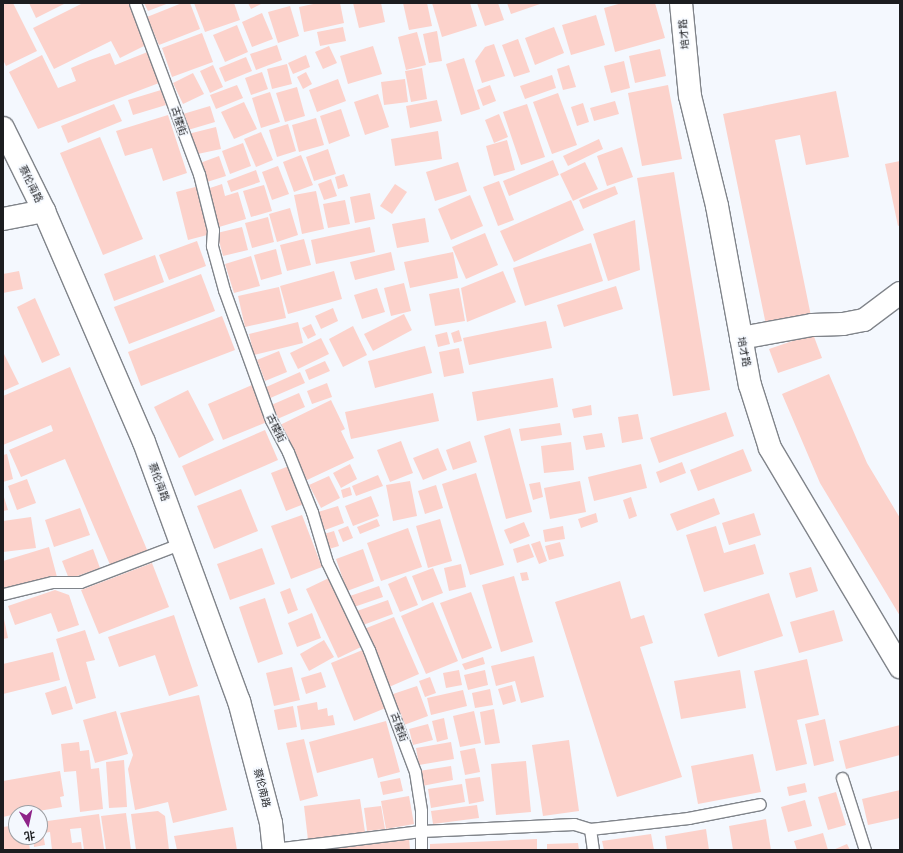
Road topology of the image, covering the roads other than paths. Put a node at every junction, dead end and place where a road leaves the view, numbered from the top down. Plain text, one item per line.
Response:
1 (135, 3) edge
2 (681, 3) edge
3 (3, 128) edge
4 (44, 211) junction
5 (3, 218) edge
6 (900, 293) edge
7 (741, 338) junction
8 (182, 543) junction
9 (3, 594) edge
10 (900, 667) edge
11 (842, 778) dead end
12 (760, 804) dead end
13 (590, 829) junction
14 (421, 831) junction
15 (274, 850) edge
16 (420, 850) edge
17 (593, 850) edge
18 (865, 850) edge

1 - 14 lane, 古楼街
2 - 7 street, 培才路
3 - 4 street, 蔡伦南路
4 - 5 street
4 - 8 street, 蔡伦南路
6 - 7 street
7 - 10 street, 培才路
8 - 9 lane
8 - 15 street, 蔡伦南路
11 - 18 lane
12 - 13 lane
13 - 14 lane
13 - 17 lane
14 - 15 lane
14 - 16 lane, 古楼街

